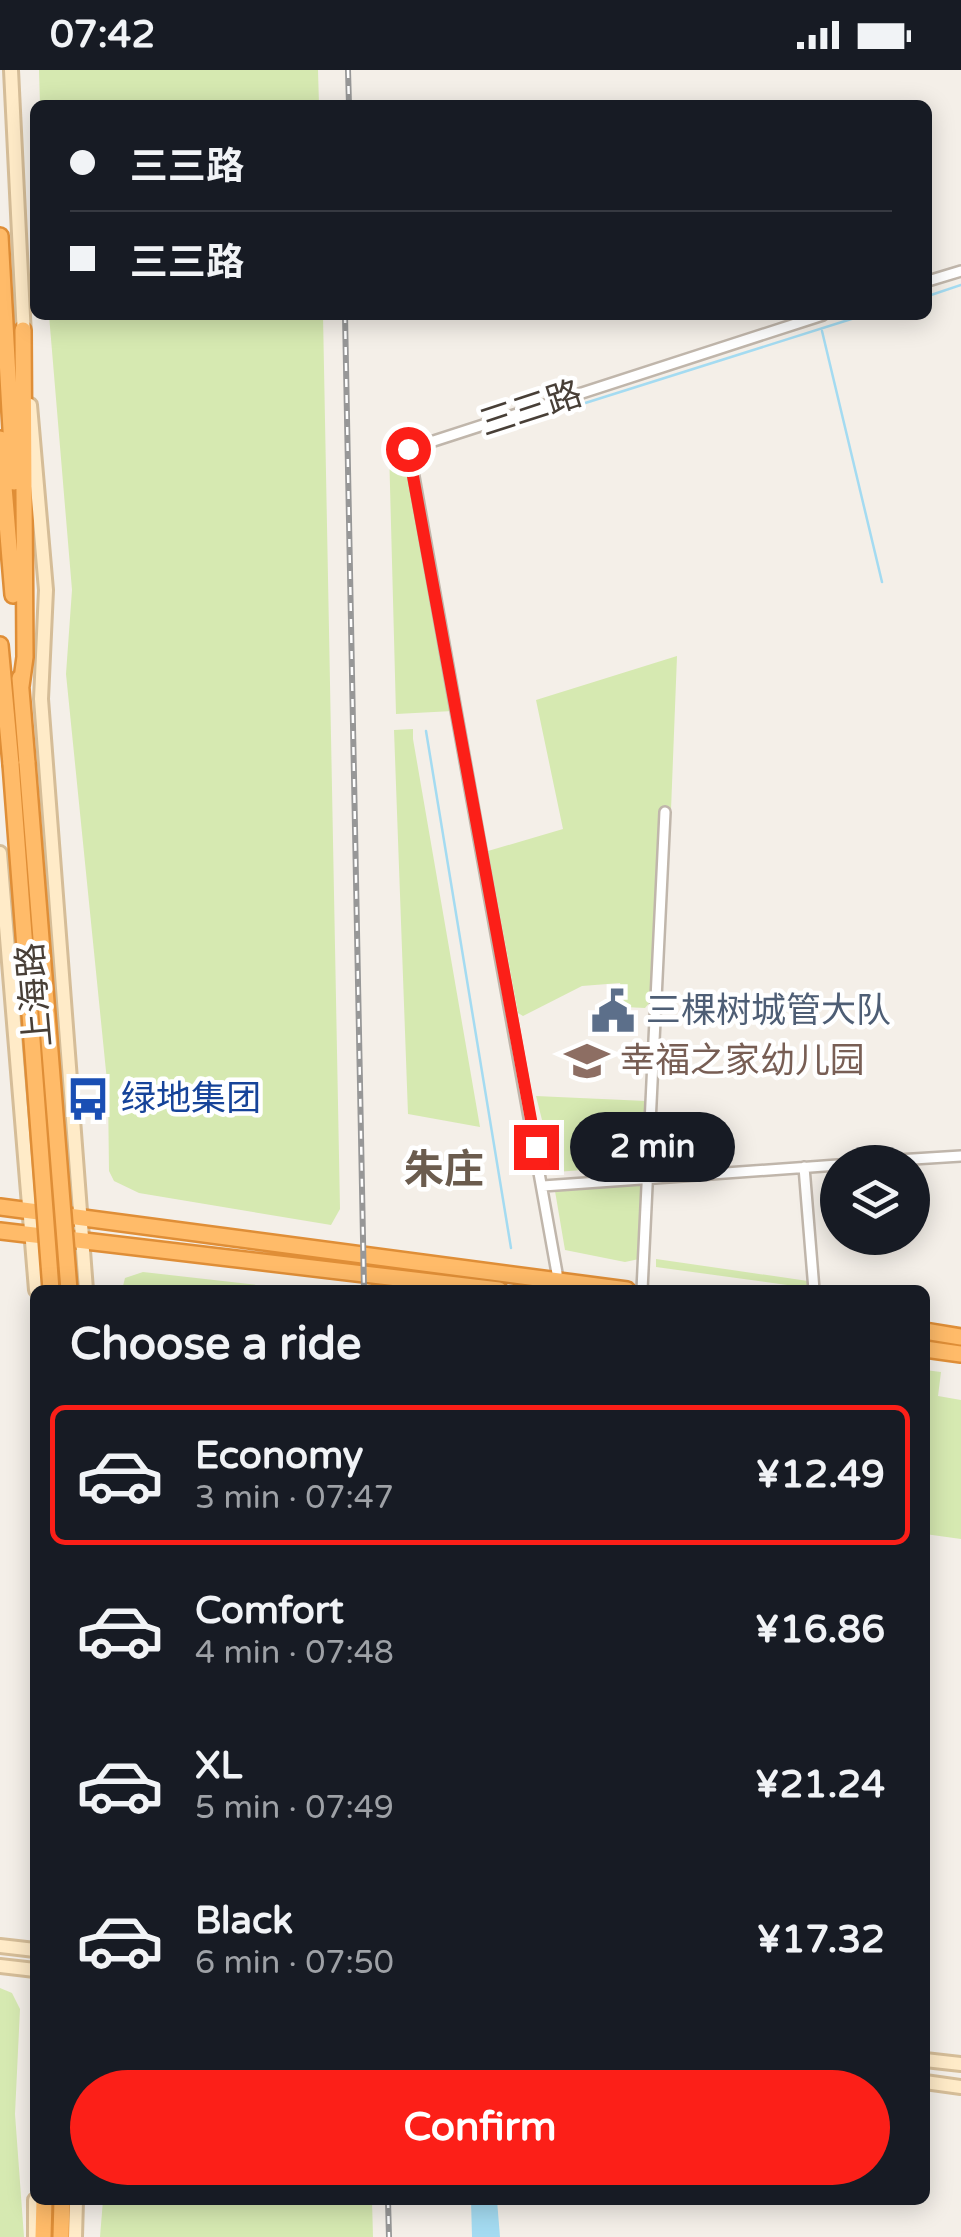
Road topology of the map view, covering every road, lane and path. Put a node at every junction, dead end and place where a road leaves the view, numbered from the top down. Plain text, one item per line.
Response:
1 (10, 70) edge
2 (0, 236) edge
3 (961, 270) edge
4 (932, 280) edge
5 (808, 320) edge
6 (23, 330) junction
7 (0, 438) edge
8 (22, 581) junction
9 (0, 645) edge
10 (0, 671) edge
11 (21, 686) junction
12 (4, 694) junction
13 (19, 764) junction
14 (665, 812) dead end
15 (0, 852) edge
16 (961, 1156) edge
17 (930, 1158) edge
18 (820, 1166) edge
19 (804, 1167) junction
20 (647, 1178) junction
21 (543, 1186) junction
22 (0, 1207) edge
23 (30, 1210) junction
24 (83, 1218) junction
25 (0, 1231) edge
26 (32, 1235) junction
27 (85, 1249) junction
28 (557, 1273) dead end
29 (36, 1285) edge
30 (52, 1285) edge
31 (69, 1285) edge
32 (87, 1285) edge
33 (449, 1285) edge
34 (590, 1285) edge
35 (642, 1285) edge
36 (814, 1285) edge
37 (930, 1333) edge
38 (961, 1337) edge
39 (930, 1350) edge
40 (961, 1354) edge
41 (0, 1946) edge
42 (30, 1949) edge
43 (0, 1966) edge
44 (30, 1969) edge
45 (930, 2061) edge
46 (961, 2064) edge
47 (930, 2083) edge
48 (961, 2087) edge
49 (36, 2205) edge
50 (44, 2205) edge
51 (72, 2205) edge
52 (73, 2205) edge
53 (35, 2237) edge
54 (43, 2237) edge
55 (61, 2237) edge
56 (75, 2237) edge

1 - 6 main road, 上海路
2 - 8 highway
3 - 4 street
5 - 21 street, 三三路
6 - 8 highway
6 - 24 main road, 上海路
7 - 11 highway, 上海路
8 - 11 highway
9 - 12 highway, 上海路
10 - 12 highway
11 - 13 highway, 上海路
12 - 13 highway, 上海路
13 - 30 highway, 上海路, bridge
13 - 31 highway, 上海路, bridge
14 - 20 street
15 - 23 main road, 上海路
16 - 17 street
18 - 19 street
19 - 20 street
19 - 36 street
20 - 21 street
20 - 35 street
21 - 28 street, 三三路
22 - 23 highway
23 - 24 highway
23 - 26 main road, 上海路
24 - 27 main road, 上海路
24 - 34 highway
25 - 26 highway
26 - 27 highway
26 - 29 main road, 上海路
27 - 32 main road, 上海路
27 - 33 highway
37 - 38 highway
39 - 40 highway
41 - 42 main road
43 - 44 main road
45 - 46 main road
47 - 48 main road
49 - 53 main road
50 - 54 highway
51 - 55 highway
52 - 56 main road

